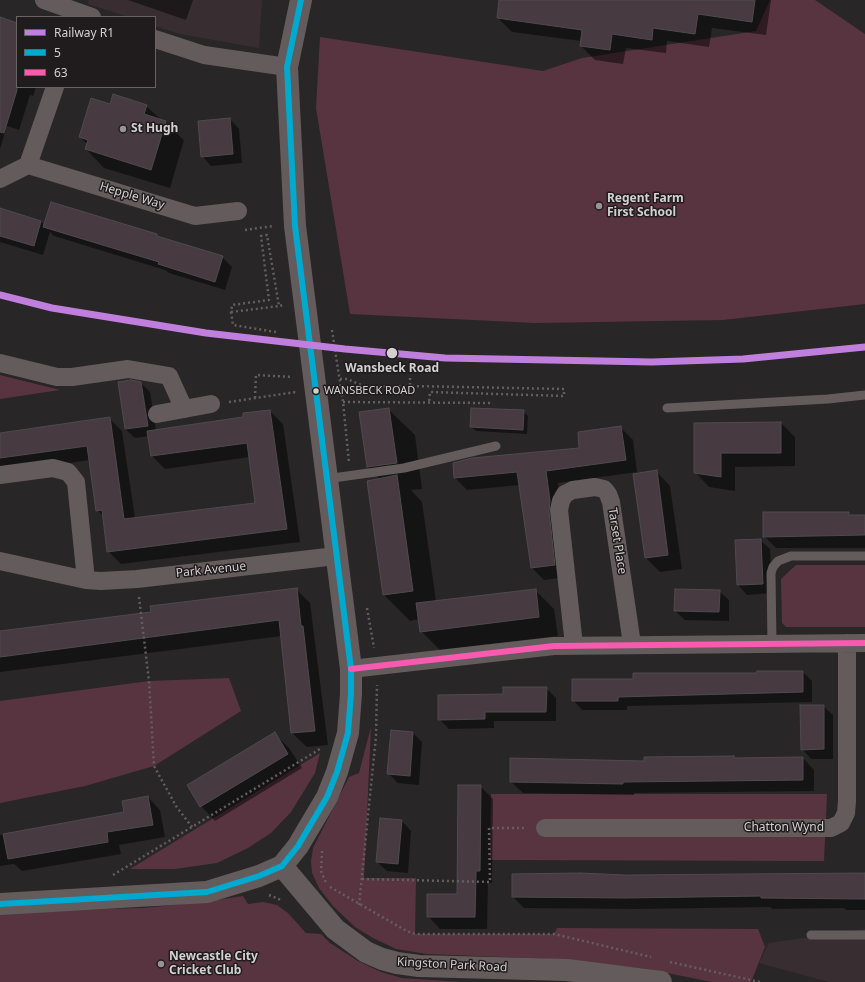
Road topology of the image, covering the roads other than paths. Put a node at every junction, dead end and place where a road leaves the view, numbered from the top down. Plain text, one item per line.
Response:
1 (44, 0) edge
2 (301, 0) edge
3 (63, 3) edge
4 (84, 16) edge
5 (156, 39) edge
6 (287, 67) junction
7 (55, 88) edge
8 (28, 164) junction
9 (0, 179) edge
10 (238, 211) dead end
11 (0, 363) edge
12 (865, 395) edge
13 (211, 404) road end
14 (667, 408) dead end
15 (184, 409) junction
16 (157, 414) dead end
17 (496, 446) dead end
18 (0, 475) edge
19 (326, 479) junction
20 (336, 556) junction
21 (865, 556) edge
22 (0, 561) edge
23 (86, 580) junction
24 (847, 643) junction
25 (865, 643) edge
26 (632, 644) junction
27 (772, 644) junction
28 (574, 645) junction
29 (350, 669) junction
30 (545, 828) road end
31 (282, 866) junction
32 (0, 904) edge
33 (811, 935) dead end
34 (865, 935) edge
35 (661, 982) edge

1 - 3 street
2 - 6 street
3 - 4 street
5 - 6 street
6 - 19 street
7 - 8 street
8 - 9 street
8 - 10 street, Hepple Way
11 - 15 street
12 - 14 lane
13 - 15 street
15 - 16 street
17 - 19 lane
18 - 23 street
19 - 20 street
20 - 23 street, Park Avenue
20 - 29 street
21 - 27 lane
22 - 23 street, Park Avenue
24 - 25 street
24 - 27 street
24 - 30 street, Chatton Wynd
26 - 27 street
26 - 28 street
26 - 28 street, Tarset Place
28 - 29 street
29 - 31 street
31 - 32 street
31 - 35 street, Kingston Park Road
33 - 34 lane

